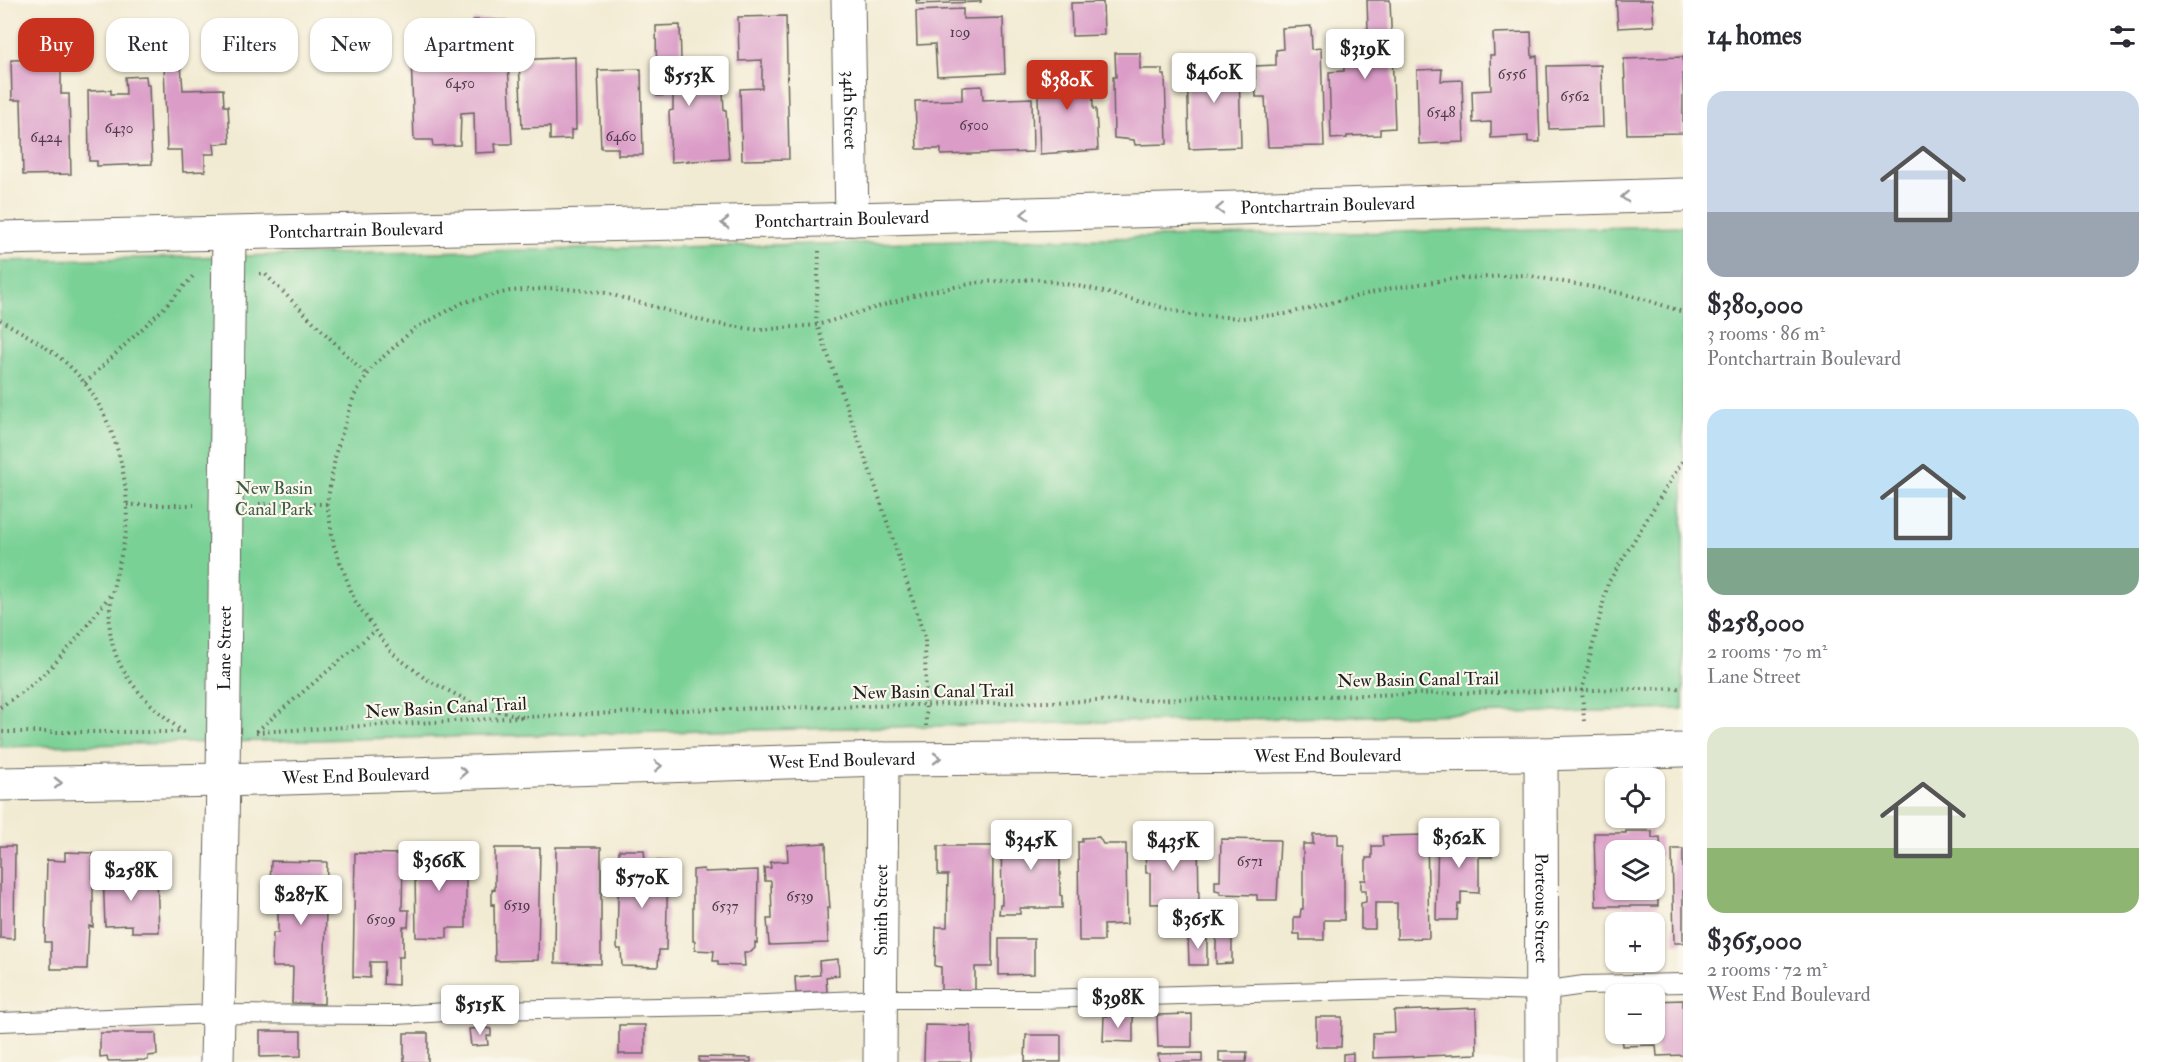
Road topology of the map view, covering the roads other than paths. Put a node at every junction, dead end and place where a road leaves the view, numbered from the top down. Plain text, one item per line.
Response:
1 (848, 0) edge
2 (1683, 195) edge
3 (836, 220) junction
4 (230, 234) junction
5 (0, 238) edge
6 (1683, 750) edge
7 (1541, 754) junction
8 (882, 759) junction
9 (223, 780) junction
10 (0, 784) edge
11 (1683, 983) edge
12 (1542, 991) junction
13 (881, 999) junction
14 (218, 1014) junction
15 (0, 1022) edge
16 (217, 1062) edge
17 (880, 1062) edge
18 (1542, 1062) edge

1 - 3 main road, 34th Street
2 -> 3 main road, Pontchartrain Boulevard
3 -> 4 main road, Pontchartrain Boulevard
4 - 5 main road, Pontchartrain Boulevard
4 - 9 main road, Lane Street
6 - 7 main road, West End Boulevard
8 -> 7 main road, West End Boulevard
7 - 12 main road, Porteous Street
9 -> 8 main road, West End Boulevard
8 - 13 main road, Smith Street
10 -> 9 main road, West End Boulevard
9 - 14 main road, Lane Street
11 - 12 lane
12 - 13 lane
12 - 18 main road, Porteous Street
13 - 14 lane
13 - 17 main road, Smith Street
14 - 15 lane
14 - 16 main road, Lane Street

